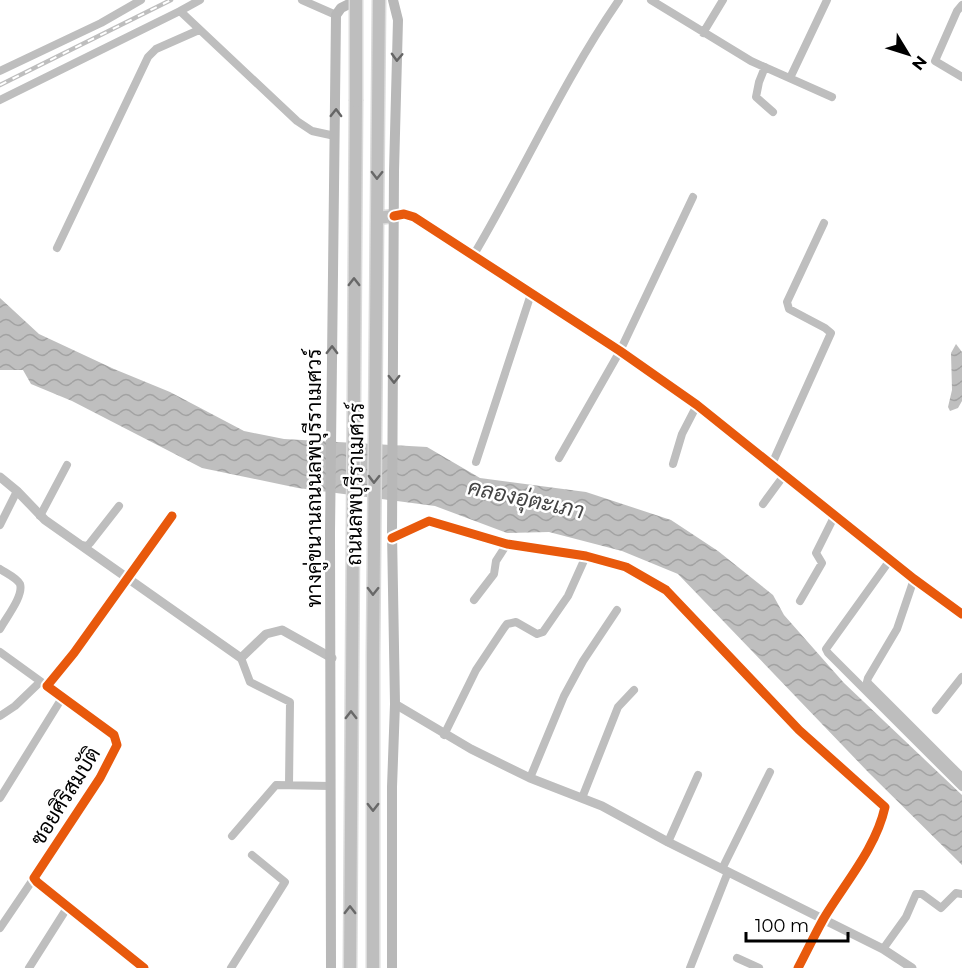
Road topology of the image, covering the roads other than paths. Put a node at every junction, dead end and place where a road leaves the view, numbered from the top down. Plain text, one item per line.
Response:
1 (141, 0) edge
2 (200, 0) edge
3 (302, 0) edge
4 (357, 0) edge
5 (379, 0) edge
6 (394, 0) edge
7 (619, 0) edge
8 (651, 0) edge
9 (723, 0) edge
10 (827, 0) edge
11 (962, 5) edge
12 (180, 11) junction
13 (336, 15) junction
14 (200, 30) junction
15 (703, 33) junction
16 (765, 68) junction
17 (0, 71) edge
18 (962, 77) edge
19 (790, 78) junction
20 (832, 97) dead end
21 (0, 100) edge
22 (773, 112) dead end
23 (335, 136) junction
24 (693, 197) dead end
25 (394, 216) junction
26 (377, 218) junction
27 (824, 223) dead end
28 (57, 248) dead end
29 (473, 256) junction
30 (531, 294) junction
31 (620, 351) junction
32 (697, 405) junction
33 (560, 458) dead end
34 (476, 462) dead end
35 (673, 464) dead end
36 (772, 464) junction
37 (67, 465) dead end
38 (785, 474) junction
39 (0, 477) edge
40 (17, 491) junction
41 (763, 504) dead end
42 (119, 506) dead end
43 (835, 515) junction
44 (40, 516) junction
45 (171, 516) dead end
46 (0, 525) edge
47 (392, 536) junction
48 (507, 544) junction
49 (81, 545) junction
50 (586, 556) junction
51 (890, 560) junction
52 (0, 569) edge
53 (126, 578) junction
54 (914, 579) junction
55 (474, 600) dead end
56 (800, 601) dead end
57 (617, 610) dead end
58 (962, 614) edge
59 (0, 629) edge
60 (0, 652) edge
61 (241, 658) junction
62 (332, 658) junction
63 (962, 676) edge
64 (44, 684) junction
65 (634, 690) dead end
66 (62, 698) junction
67 (395, 704) junction
68 (936, 710) dead end
69 (0, 716) edge
70 (444, 735) junction
71 (770, 772) dead end
72 (698, 775) dead end
73 (962, 777) edge
74 (530, 778) junction
75 (350, 782) junction
76 (374, 784) junction
77 (289, 785) junction
78 (331, 786) junction
79 (962, 787) edge
80 (0, 798) edge
81 (582, 798) junction
82 (232, 836) dead end
83 (668, 842) junction
84 (252, 855) dead end
85 (725, 871) junction
86 (34, 878) junction
87 (962, 894) edge
88 (67, 908) junction
89 (823, 920) junction
90 (0, 928) edge
91 (883, 949) junction
92 (737, 958) dead end
93 (29, 968) edge
94 (144, 968) edge
95 (231, 968) edge
96 (331, 968) edge
97 (350, 968) edge
98 (374, 968) edge
99 (392, 968) edge
100 (690, 968) edge
101 (759, 968) edge
102 (798, 968) edge
103 (912, 968) edge

1 - 17 street
2 - 12 street
3 - 13 street
4 - 13 main road
75 -> 4 main road, ถนนลพบุรีราเมศวร์, bridge
5 -> 26 main road, ถนนลพบุรีราเมศวร์
6 -> 25 main road
7 - 29 street
8 - 15 street
9 - 15 street
10 - 19 street
11 - 18 street
12 - 14 street
12 - 21 street
23 -> 13 main road, ทางคู่ขนานถนนลพบุรีราเมศวร์
14 - 23 street
14 - 28 street
15 - 16 street
16 - 19 street
16 - 22 street
19 - 20 street
62 -> 23 main road, ทางคู่ขนานถนนลพบุรีราเมศวร์
24 - 31 street
25 - 26 main road
25 - 29 street
25 -> 47 main road
26 -> 76 main road, ถนนลพบุรีราเมศวร์
27 - 36 street
29 - 30 street
30 - 31 street
30 - 34 street
31 - 32 street
31 - 33 street
32 - 35 street
32 - 36 street
36 - 38 street
37 - 44 street
38 - 41 street
38 - 43 street
39 - 40 street
40 - 44 street
40 - 46 street
42 - 49 street
43 - 51 street
43 - 56 street
44 - 49 street
45 - 53 street
47 - 48 street
47 - 67 main road
48 - 50 street
48 - 55 street
49 - 53 street
50 - 70 street
50 - 89 street
51 - 54 street
51 - 79 street
52 - 59 street
53 - 61 street
53 - 64 street
54 - 58 street
54 - 73 street
57 - 74 street
60 - 64 street, ซอยศิริสมบัติ
61 - 62 street
61 - 77 street
62 - 78 main road, ทางคู่ขนานถนนลพบุรีราเมศวร์
63 - 68 street
64 - 66 street, ซอยศิริสมบัติ
64 - 69 street
65 - 81 street
66 - 80 street
66 - 86 street, ซอยศิริสมบัติ
67 - 70 street
67 - 99 main road
70 - 74 street
71 - 85 street
72 - 83 street
74 - 81 street
75 - 76 main road
97 -> 75 main road, ถนนลพบุรีราเมศวร์
76 -> 98 main road, ถนนลพบุรีราเมศวร์
77 - 78 street
77 - 82 street
78 - 96 main road, ทางคู่ขนานถนนลพบุรีราเมศวร์
81 - 83 street
83 - 85 street
84 - 95 street
85 - 89 street
85 - 100 street
86 - 88 street, ซอยศิริสมบัติ
86 - 90 street
87 - 91 street
88 - 93 street
88 - 94 street, ซอยศิริสมบัติ
89 - 91 street
89 - 102 street
91 - 103 street
92 - 101 street

